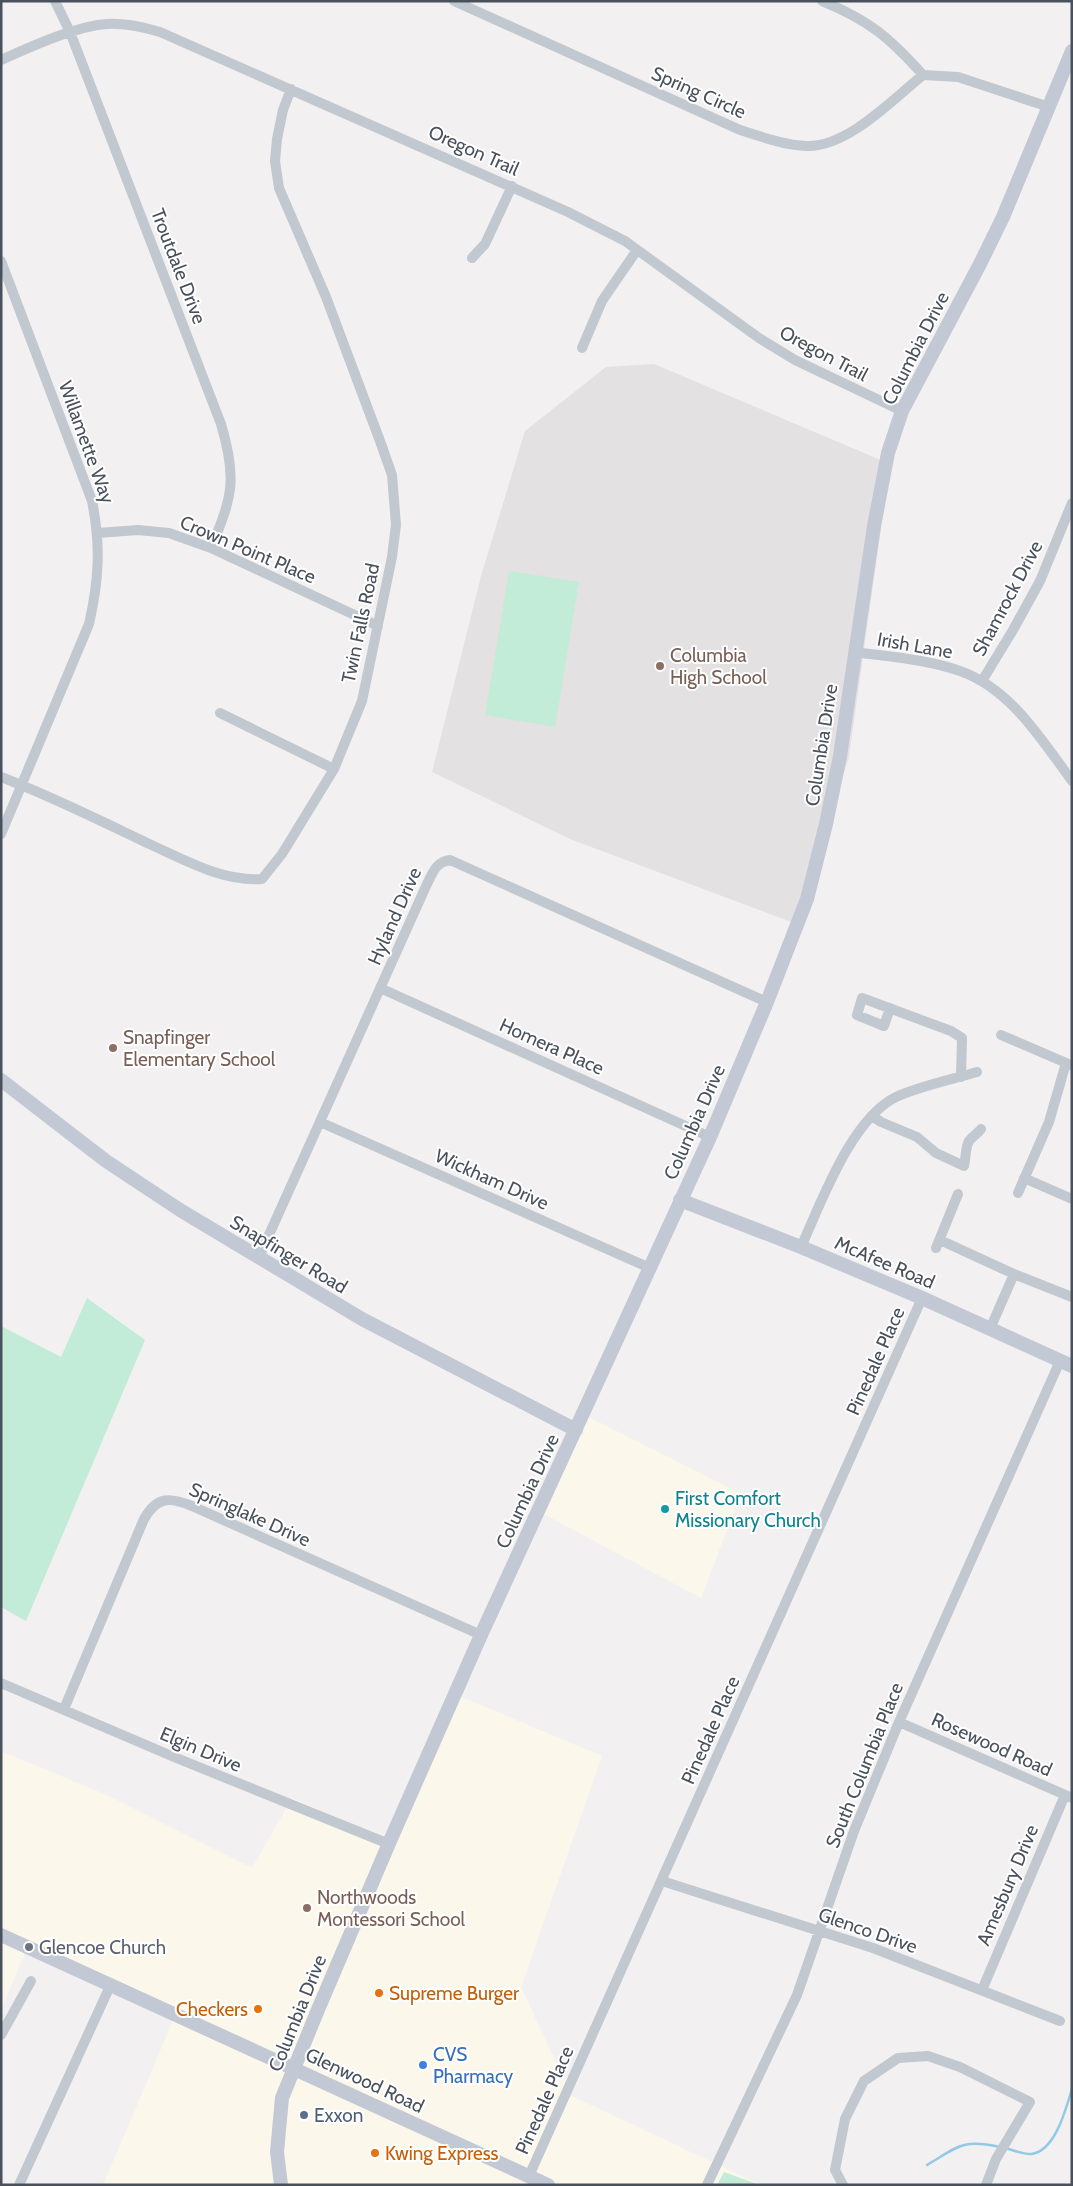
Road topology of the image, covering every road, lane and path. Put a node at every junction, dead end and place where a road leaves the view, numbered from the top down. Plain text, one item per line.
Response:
1 (55, 1) edge
2 (454, 1) edge
3 (822, 1) edge
4 (70, 32) junction
5 (1072, 51) edge
6 (1, 60) edge
7 (923, 75) junction
8 (292, 89) junction
9 (1049, 107) junction
10 (512, 186) junction
11 (637, 250) junction
12 (472, 258) dead end
13 (1, 261) edge
14 (582, 348) dead end
15 (902, 411) junction
16 (1072, 503) edge
17 (98, 533) junction
18 (211, 548) junction
19 (378, 626) junction
20 (855, 652) junction
21 (982, 681) junction
22 (220, 713) dead end
23 (334, 769) junction
24 (1, 778) edge
25 (1072, 780) edge
26 (22, 785) junction
27 (1, 834) edge
28 (380, 988) junction
29 (767, 1002) junction
30 (890, 1008) dead end
31 (1001, 1035) dead end
32 (1069, 1064) edge
33 (977, 1072) dead end
34 (961, 1077) junction
35 (1, 1080) edge
36 (872, 1116) junction
37 (320, 1122) junction
38 (981, 1129) dead end
39 (710, 1137) junction
40 (1024, 1178) junction
41 (1018, 1193) dead end
42 (958, 1194) dead end
43 (1072, 1199) edge
44 (680, 1200) junction
45 (801, 1247) junction
46 (259, 1257) junction
47 (650, 1268) junction
48 (1014, 1274) junction
49 (1072, 1297) edge
50 (922, 1298) junction
51 (990, 1329) junction
52 (1066, 1363) edge
53 (576, 1430) junction
54 (481, 1635) junction
55 (1, 1684) edge
56 (64, 1709) junction
57 (898, 1722) junction
58 (1068, 1796) edge
59 (388, 1844) junction
60 (662, 1881) junction
61 (820, 1931) junction
62 (1, 1935) edge
63 (31, 1981) dead end
64 (111, 1984) junction
65 (982, 1990) junction
66 (1060, 2021) dead end
67 (1, 2035) edge
68 (295, 2068) junction
69 (529, 2176) junction
70 (19, 2185) edge
71 (281, 2185) edge
72 (548, 2185) edge
73 (707, 2185) edge
74 (843, 2185) edge
75 (986, 2185) edge

1 - 4 street, Troutdale Drive
2 - 7 street, Spring Circle
3 - 7 street
4 - 6 street, Oregon Trail
4 - 8 street, Oregon Trail
4 - 18 street, Troutdale Drive
5 - 9 main road, Columbia Drive
7 - 9 street
8 - 10 street, Oregon Trail
8 - 19 street, Twin Falls Road
9 - 15 main road, Columbia Drive
10 - 11 street, Oregon Trail
10 - 12 street
11 - 14 street
11 - 15 street, Oregon Trail
13 - 17 street, Willamette Way
15 - 20 main road, Columbia Drive
16 - 21 street, Shamrock Drive
17 - 18 street, Crown Point Place
17 - 26 street, Willamette Way
18 - 19 street, Crown Point Place
19 - 23 street, Twin Falls Road
20 - 21 street, Irish Lane
20 - 29 main road, Columbia Drive
21 - 25 street, Irish Lane
22 - 23 street
23 - 26 street, Twin Falls Road
24 - 26 street, Twin Falls Road
26 - 27 street, Willamette Way
28 - 29 street, Hyland Drive
28 - 37 street, Hyland Drive
28 - 39 street, Homera Place
29 - 39 main road, Columbia Drive
30 - 34 street
31 - 32 street
32 - 40 street
33 - 34 street
34 - 36 street
35 - 46 main road, Snapfinger Road
36 - 38 street
36 - 45 street
37 - 46 street, Hyland Drive
37 - 47 street, Wickham Drive
39 - 44 main road, Columbia Drive
40 - 41 street
40 - 43 street
42 - 48 street
44 - 45 main road, McAfee Road
44 - 47 main road, Columbia Drive
45 - 50 main road, McAfee Road
46 - 53 main road, Snapfinger Road
47 - 53 main road, Columbia Drive
48 - 49 street
48 - 51 street
50 - 51 main road, McAfee Road
50 - 60 street, Pinedale Place
51 - 52 main road, McAfee Road
52 - 57 street, South Columbia Place
53 - 54 main road, Columbia Drive
54 - 56 street, Springlake Drive
54 - 59 main road, Columbia Drive
55 - 56 street, Elgin Drive
56 - 59 street, Elgin Drive
57 - 58 street, Rosewood Road
57 - 61 street, South Columbia Place
58 - 65 street, Amesbury Drive
59 - 68 main road, Columbia Drive
60 - 61 street, Glenco Drive
60 - 69 street, Pinedale Place
61 - 65 street, Glenco Drive
61 - 73 street, South Columbia Place
62 - 64 main road, Glenwood Road
63 - 67 street
64 - 68 main road, Glenwood Road
64 - 70 street
65 - 66 street, Glenco Drive
68 - 69 main road, Glenwood Road
68 - 71 main road, Columbia Drive
69 - 72 main road, Glenwood Road
74 - 75 street

